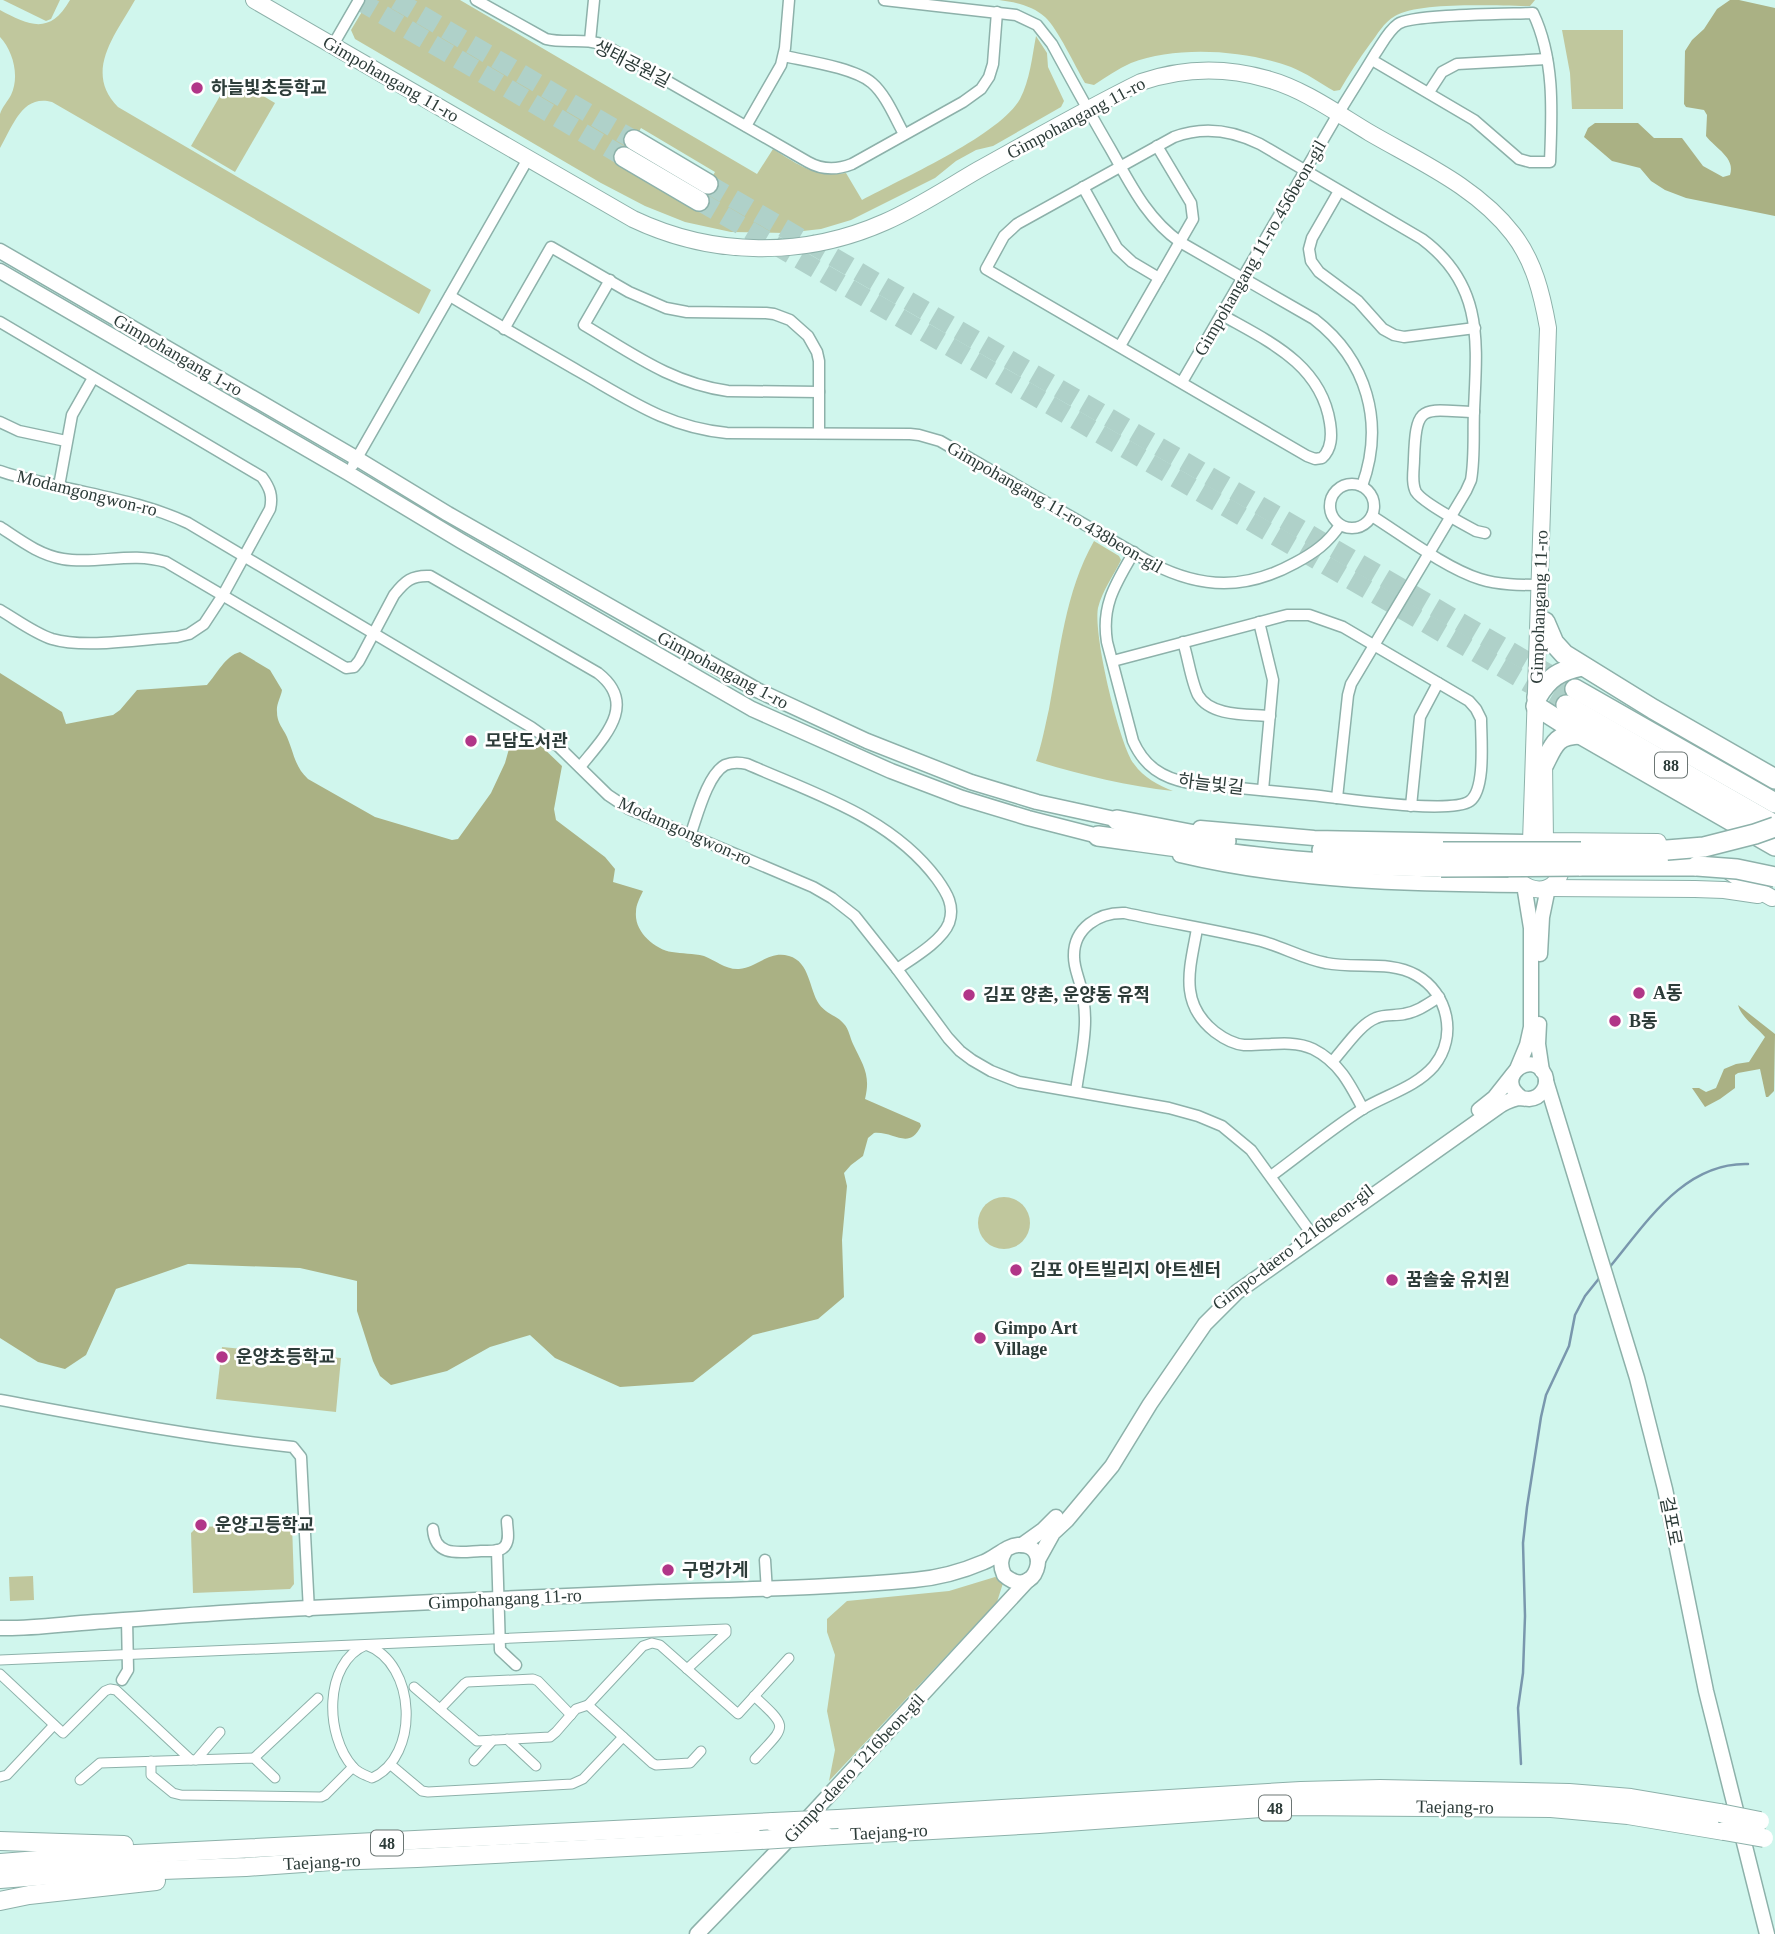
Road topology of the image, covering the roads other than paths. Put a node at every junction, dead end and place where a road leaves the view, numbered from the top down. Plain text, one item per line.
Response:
1 (254, 0) edge
2 (264, 0) edge
3 (359, 0) edge
4 (476, 0) edge
5 (594, 0) edge
6 (789, 0) edge
7 (884, 0) edge
8 (997, 12) junction
9 (590, 41) junction
10 (334, 43) junction
11 (784, 56) junction
12 (1547, 59) junction
13 (1372, 60) junction
14 (1429, 92) junction
15 (1088, 110) junction
16 (1338, 114) junction
17 (746, 126) junction
18 (904, 134) junction
19 (1157, 146) junction
20 (629, 148) tunnel mouth
21 (529, 158) junction
22 (1120, 166) junction
23 (1304, 170) junction
24 (1083, 187) junction
25 (1339, 191) junction
26 (704, 192) tunnel mouth
27 (1180, 242) junction
28 (0, 251) edge
29 (0, 271) edge
30 (1159, 278) junction
31 (1243, 278) junction
32 (610, 280) junction
33 (450, 296) junction
34 (1222, 315) junction
35 (0, 322) edge
36 (1475, 328) junction
37 (504, 329) junction
38 (1120, 346) junction
39 (1548, 373) junction
40 (93, 378) junction
41 (1182, 382) junction
42 (820, 392) junction
43 (1474, 412) junction
44 (0, 422) edge
45 (819, 433) junction
46 (66, 440) junction
47 (356, 458) junction
48 (0, 471) edge
49 (348, 472) junction
50 (58, 486) junction
51 (1362, 486) junction
52 (1372, 516) junction
53 (1451, 516) junction
54 (1340, 525) junction
55 (0, 527) edge
56 (1485, 533) dead end
57 (1133, 552) junction
58 (1429, 552) junction
59 (244, 556) junction
60 (1540, 585) junction
61 (223, 595) junction
62 (0, 610) edge
63 (1259, 622) junction
64 (1545, 622) junction
65 (374, 633) junction
66 (1183, 642) junction
67 (1375, 645) junction
68 (1113, 661) junction
69 (1582, 666) junction
70 (1438, 683) junction
71 (1540, 700) junction
72 (1270, 716) junction
73 (1580, 734) junction
74 (1544, 764) junction
75 (580, 767) junction
76 (1775, 779) edge
77 (1263, 790) junction
78 (1337, 798) junction
79 (1775, 803) edge
80 (1411, 806) junction
81 (1117, 820) junction
82 (1775, 826) edge
83 (690, 835) junction
84 (1098, 836) junction
85 (1538, 841) junction
86 (1775, 846) edge
87 (1580, 859) junction
88 (1442, 860) junction
89 (1775, 877) edge
90 (1524, 885) junction
91 (1548, 888) junction
92 (1774, 898) edge
93 (1197, 929) junction
94 (897, 970) junction
95 (1439, 997) junction
96 (1332, 1062) junction
97 (1515, 1071) junction
98 (1544, 1076) junction
99 (1076, 1091) junction
100 (1528, 1098) junction
101 (1363, 1109) junction
102 (1556, 1112) junction
103 (1271, 1177) junction
104 (1312, 1234) junction
105 (0, 1400) edge
106 (507, 1521) dead end
107 (433, 1529) dead end
108 (1022, 1545) junction
109 (497, 1550) junction
110 (1005, 1551) junction
111 (765, 1560) dead end
112 (1038, 1560) junction
113 (1005, 1574) junction
114 (1028, 1580) junction
115 (767, 1590) junction
116 (1009, 1600) junction
117 (499, 1602) junction
118 (309, 1610) junction
119 (127, 1621) junction
120 (0, 1630) edge
121 (500, 1639) junction
122 (366, 1645) junction
123 (127, 1656) junction
124 (789, 1658) dead end
125 (0, 1660) edge
126 (516, 1665) dead end
127 (687, 1669) junction
128 (0, 1674) edge
129 (122, 1680) dead end
130 (414, 1687) dead end
131 (754, 1696) junction
132 (318, 1698) dead end
133 (588, 1705) junction
134 (440, 1709) junction
135 (571, 1715) junction
136 (54, 1725) junction
137 (220, 1732) dead end
138 (623, 1737) junction
139 (507, 1739) junction
140 (493, 1740) junction
141 (701, 1751) dead end
142 (254, 1758) junction
143 (755, 1759) dead end
144 (193, 1760) junction
145 (150, 1761) junction
146 (474, 1761) dead end
147 (391, 1765) junction
148 (536, 1766) dead end
149 (353, 1768) junction
150 (0, 1777) edge
151 (275, 1778) dead end
152 (80, 1780) dead end
153 (1769, 1831) edge
154 (0, 1841) edge
155 (218, 1851) junction
156 (0, 1863) edge
157 (246, 1867) junction
158 (0, 1879) edge
159 (0, 1901) edge
160 (697, 1934) edge
161 (1767, 1934) edge

1 - 10 main road, Gimpohangang 11-ro
2 - 10 main road, Gimpohangang 11-ro
3 - 10 street
4 - 9 street, 생태공원길
5 - 9 street
6 - 11 street
7 - 8 street
8 - 15 street
8 - 18 street, 생태공원길
9 - 17 street, 생태공원길
10 - 21 main road, Gimpohangang 11-ro
11 - 17 street
11 - 18 street
12 - 13 street, Gimpohangang 11-ro 456beon-gil
12 - 14 street
12 - 14 street
13 - 14 street
13 - 16 street, Gimpohangang 11-ro 456beon-gil
15 - 16 main road, Gimpohangang 11-ro
15 - 21 main road, Gimpohangang 11-ro
15 - 22 street
16 - 23 street, Gimpohangang 11-ro 456beon-gil
16 - 39 main road, Gimpohangang 11-ro
17 - 18 street, 생태공원길
19 - 22 street
19 - 23 street
19 - 27 street
20 - 26 highway
21 - 33 street
22 - 24 street
22 - 27 street
23 - 25 street
23 - 31 street, Gimpohangang 11-ro 456beon-gil
24 - 30 street
24 - 38 street
25 - 36 street
25 - 36 street
27 - 30 street
27 - 31 street
28 - 47 street, Gimpohangang 1-ro
29 - 49 street, Gimpohangang 1-ro
30 - 38 street
31 - 34 street, Gimpohangang 11-ro 456beon-gil
31 - 51 street
32 - 37 street
32 - 42 street
32 - 42 street
33 - 37 street, Gimpohangang 11-ro 438beon-gil
33 - 47 street
34 - 41 street, Gimpohangang 11-ro 456beon-gil
34 - 41 street
35 - 40 street
36 - 43 street
37 - 45 street, Gimpohangang 11-ro 438beon-gil
38 - 41 street
39 - 60 main road, Gimpohangang 11-ro
39 - 64 main road, Gimpohangang 11-ro
40 - 46 street
40 - 59 street
42 - 45 street
43 - 53 street
43 - 53 street
44 - 46 street
45 - 57 street, Gimpohangang 11-ro 438beon-gil
46 - 50 street
47 - 49 street
47 - 81 street, Gimpohangang 1-ro
48 - 50 street, Modamgongwon-ro
49 - 84 street, Gimpohangang 1-ro
50 - 59 street, Modamgongwon-ro
51 - 52 street
51 - 54 street
52 - 54 street
52 - 58 street
53 - 56 street
53 - 58 street
54 - 57 street, Gimpohangang 11-ro 438beon-gil
55 - 61 street
57 - 68 street, 하늘빛길
58 - 60 street
58 - 67 street
59 - 61 street
59 - 65 street, Modamgongwon-ro
60 - 71 main road, Gimpohangang 11-ro
61 - 62 street
61 - 65 street
63 - 66 street, 하늘빛길
63 - 67 street, 하늘빛길
63 - 72 street, 하늘빛길
64 - 69 highway
64 - 71 main road, Gimpohangang 11-ro
65 - 75 street, Modamgongwon-ro
65 - 75 street
66 - 68 street, 하늘빛길
66 - 72 street
67 - 70 street, 하늘빛길
67 - 78 street
68 - 77 street, 하늘빛길
69 - 71 highway
69 - 76 highway
70 - 80 street
70 - 80 street, 하늘빛길
71 - 73 highway
71 - 74 main road, Gimpohangang 11-ro
71 - 85 main road, Gimpohangang 11-ro
72 - 77 street, 하늘빛길
73 - 74 highway
73 - 86 highway
74 - 85 main road, Gimpohangang 11-ro
75 - 83 street, Modamgongwon-ro
77 - 78 street, 하늘빛길
78 - 80 street, 하늘빛길
79 - 82 highway, 88
81 - 85 street, Gimpohangang 1-ro
81 - 88 highway
82 - 87 highway, bridge
83 - 94 street, Modamgongwon-ro
83 - 94 street
84 - 88 highway
84 - 90 street, Gimpohangang 1-ro
85 - 90 main road
85 - 91 main road
85 - 92 main road
87 - 88 highway, bridge
87 - 89 highway, bridge
90 - 91 main road
90 - 97 street
91 - 92 main road
91 - 98 street
93 - 95 street
93 - 96 street
93 - 99 street
94 - 99 street, Modamgongwon-ro
95 - 96 street
95 - 101 street
96 - 101 street
97 - 98 street
97 - 100 street
97 - 104 street, Gimpo-daero 1216beon-gil
98 - 100 street
98 - 102 street, 걸포로
99 - 103 street, Modamgongwon-ro
100 - 102 street
100 - 104 street, Gimpo-daero 1216beon-gil
101 - 103 street
102 - 161 street, 걸포로
103 - 104 street, Modamgongwon-ro
104 - 108 street, Gimpo-daero 1216beon-gil
104 - 112 street, Gimpo-daero 1216beon-gil
105 - 118 street
106 - 109 street
107 - 109 street
108 - 110 street
108 - 112 street
109 - 117 street
110 - 113 street
110 - 115 street, Gimpohangang 11-ro
111 - 115 street
112 - 114 street
113 - 114 street
113 - 115 street, Gimpohangang 11-ro
113 - 116 street
114 - 116 street, Gimpo-daero 1216beon-gil
115 - 117 street, Gimpohangang 11-ro
116 - 160 street, Gimpo-daero 1216beon-gil
117 - 118 street, Gimpohangang 11-ro
117 - 121 street
118 - 119 street, Gimpohangang 11-ro
119 - 120 street, Gimpohangang 11-ro
119 - 123 street
121 - 122 street
121 - 126 street
121 - 127 street
122 - 123 street
122 - 147 street
122 - 149 street
123 - 125 street
123 - 129 street
124 - 131 street
127 - 131 street
127 - 133 street
128 - 136 street
130 - 134 street
131 - 143 street
132 - 142 street
133 - 135 street
133 - 138 street
134 - 135 street
134 - 140 street
135 - 139 street
136 - 144 street
136 - 150 street
137 - 144 street
138 - 141 street
138 - 147 street
139 - 140 street
139 - 148 street
140 - 146 street
142 - 144 street
142 - 151 street
144 - 145 street
145 - 149 street
145 - 152 street
147 - 149 street
153 - 155 main road, Taejang-ro / 48, bridge
153 - 157 main road, Taejang-ro / 48, bridge
154 - 155 main road
155 - 156 main road, Taejang-ro / 48
157 - 158 main road, Taejang-ro / 48
157 - 159 main road

